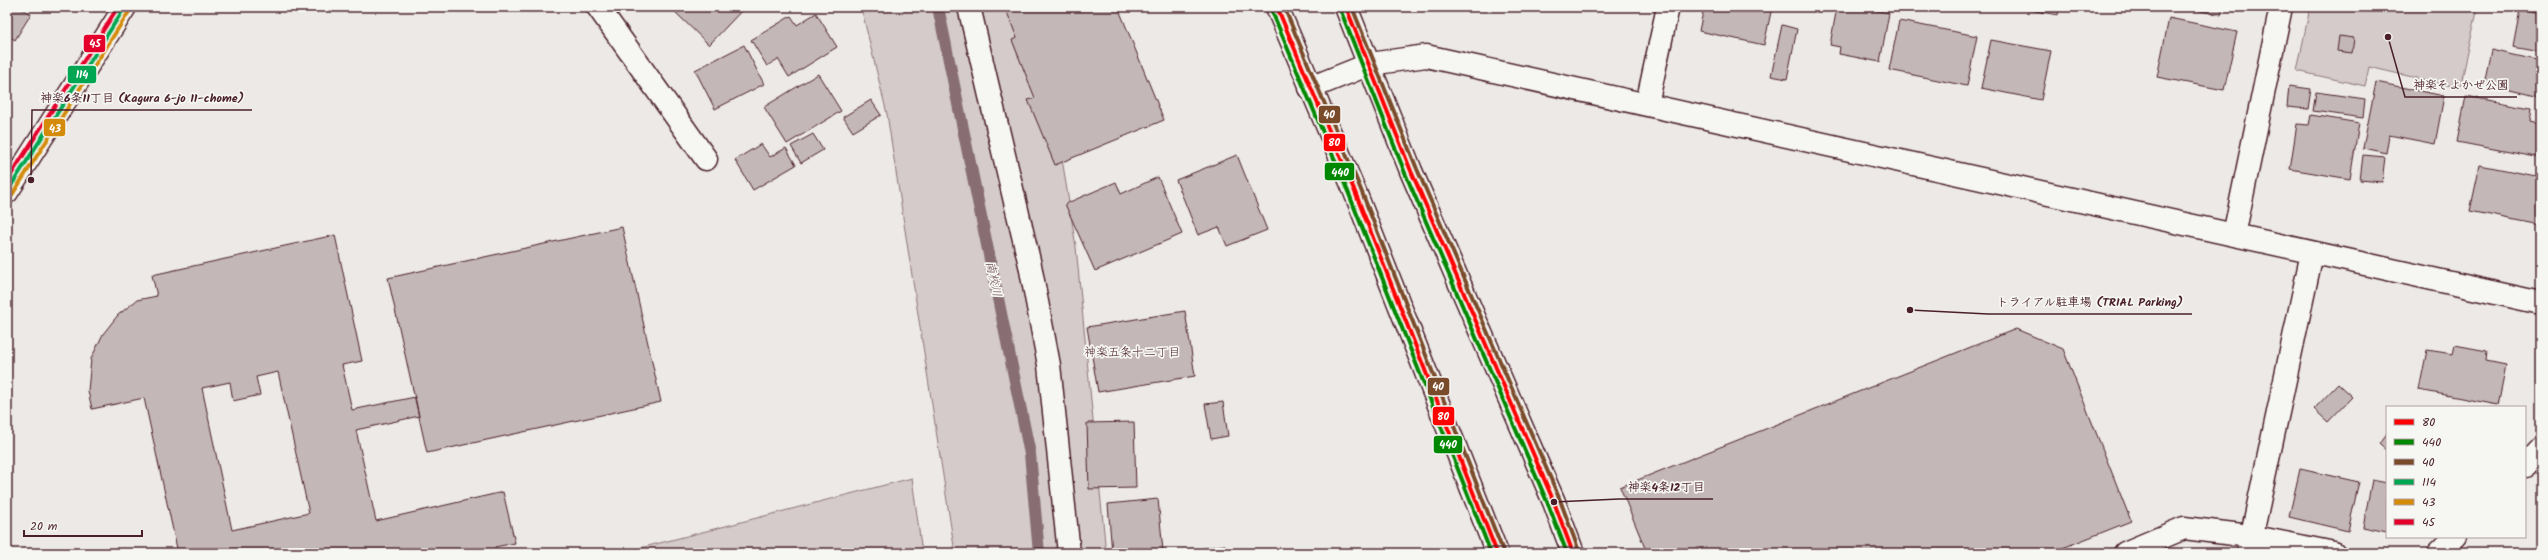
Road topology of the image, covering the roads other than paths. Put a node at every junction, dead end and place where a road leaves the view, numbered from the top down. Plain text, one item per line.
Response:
1 (598, 7) edge
2 (969, 7) edge
3 (1277, 7) edge
4 (1346, 7) edge
5 (1668, 7) edge
6 (2281, 7) edge
7 (119, 9) edge
8 (1370, 64) junction
9 (1310, 88) junction
10 (1647, 104) junction
11 (706, 159) dead end
12 (7, 192) edge
13 (2234, 235) junction
14 (2312, 253) junction
15 (2541, 303) edge
16 (2454, 538) edge
17 (2249, 545) edge
18 (1069, 553) edge
19 (1498, 553) edge
20 (1573, 553) edge
21 (2125, 553) edge
22 (2334, 553) edge
23 (2439, 553) edge

1 - 11 main road
2 - 18 main road
3 - 9 main road
4 - 8 main road
5 - 10 main road
6 - 13 main road
7 - 12 main road
8 - 9 main road
8 - 10 main road
8 - 20 main road
9 - 19 main road
10 - 13 main road
13 - 14 main road
14 - 15 main road
14 - 17 main road
16 - 23 main road
17 - 21 main road
17 - 22 main road

